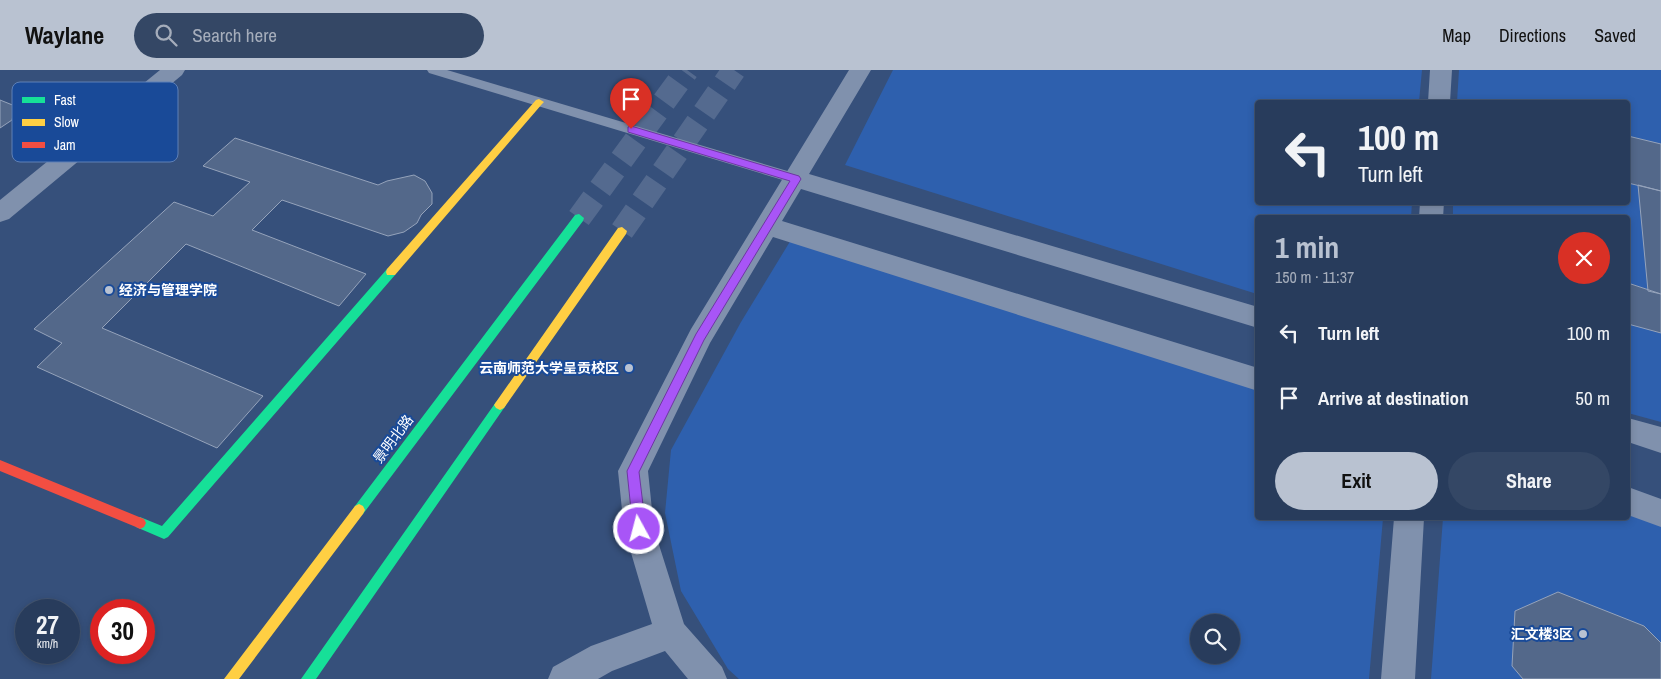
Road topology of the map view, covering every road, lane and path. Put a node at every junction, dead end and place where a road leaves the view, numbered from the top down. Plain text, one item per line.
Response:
1 (174, 70) edge
2 (433, 70) edge
3 (860, 70) edge
4 (1441, 70) edge
5 (159, 82) edge
6 (1439, 100) edge
7 (539, 102) junction
8 (62, 162) edge
9 (796, 179) junction
10 (0, 213) edge
11 (579, 218) tunnel mouth
12 (768, 226) junction
13 (622, 231) tunnel mouth
14 (1255, 317) edge
15 (1255, 379) edge
16 (1630, 431) edge
17 (1661, 440) edge
18 (0, 465) edge
19 (1630, 502) edge
20 (1661, 512) edge
21 (1410, 520) edge
22 (671, 633) junction
23 (231, 679) edge
24 (308, 679) edge
25 (565, 679) edge
26 (710, 679) edge
27 (1398, 679) edge

1 - 5 street
2 - 7 lane
3 - 9 street
4 - 6 street
7 - 9 lane
7 - 18 main road
8 - 10 street
9 - 12 street
9 - 14 street
11 - 23 main road, 景明北路
12 - 15 street
12 - 22 street
13 - 24 main road
16 - 17 street
19 - 20 street
21 - 27 street
22 - 25 street
22 - 26 street

